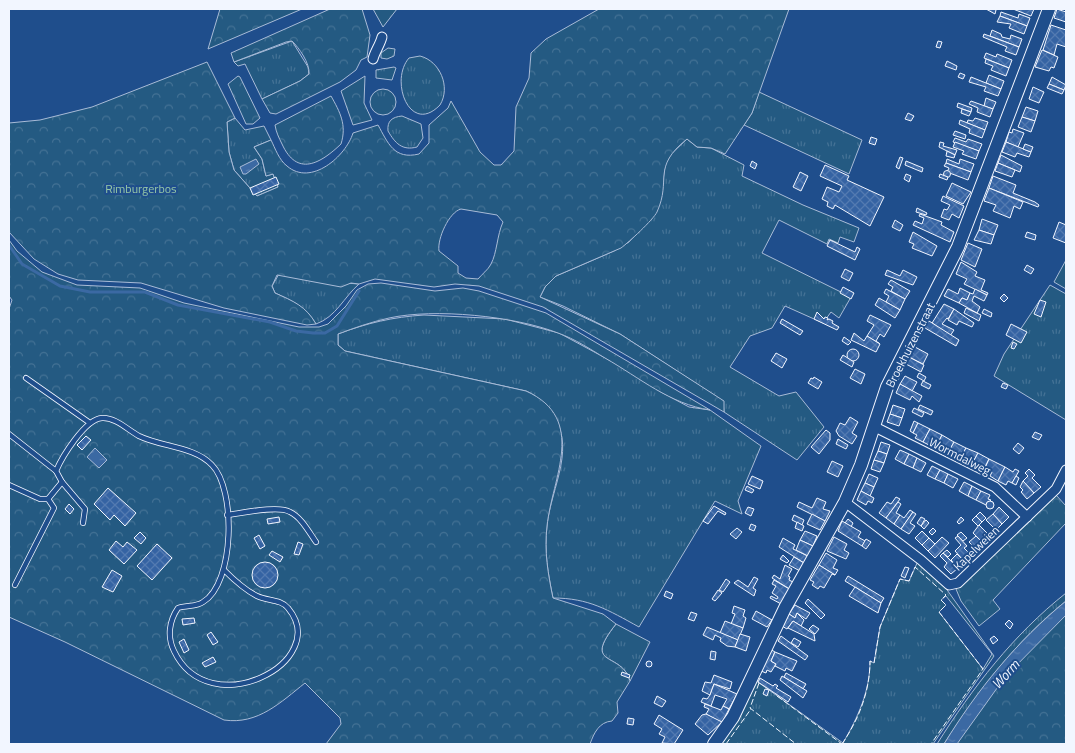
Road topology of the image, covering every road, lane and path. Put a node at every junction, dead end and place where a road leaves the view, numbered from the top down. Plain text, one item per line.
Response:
1 (1049, 9) edge
2 (382, 37) dead end
3 (373, 60) dead end
4 (26, 378) dead end
5 (90, 423) junction
6 (875, 427) junction
7 (9, 434) edge
8 (1066, 470) edge
9 (56, 471) junction
10 (62, 482) junction
11 (9, 485) edge
12 (48, 499) junction
13 (845, 502) junction
14 (227, 515) junction
15 (1027, 517) junction
16 (83, 523) dead end
17 (316, 542) dead end
18 (224, 570) junction
19 (15, 585) dead end
20 (714, 744) edge

1 - 6 street, Broekhuizenstraat
2 - 3 street
4 - 5 lane
5 - 9 lane
5 - 14 lane
6 - 13 street, Broekhuizenstraat
6 - 15 street, Wormdalweg
7 - 9 lane
8 - 15 street, Kapelweien
9 - 10 lane
10 - 12 lane
10 - 16 lane
11 - 12 lane
12 - 19 lane
13 - 15 street, Kapelweien
13 - 20 street, Broekhuizenstraat
14 - 17 lane
14 - 18 lane
18 - 18 lane

